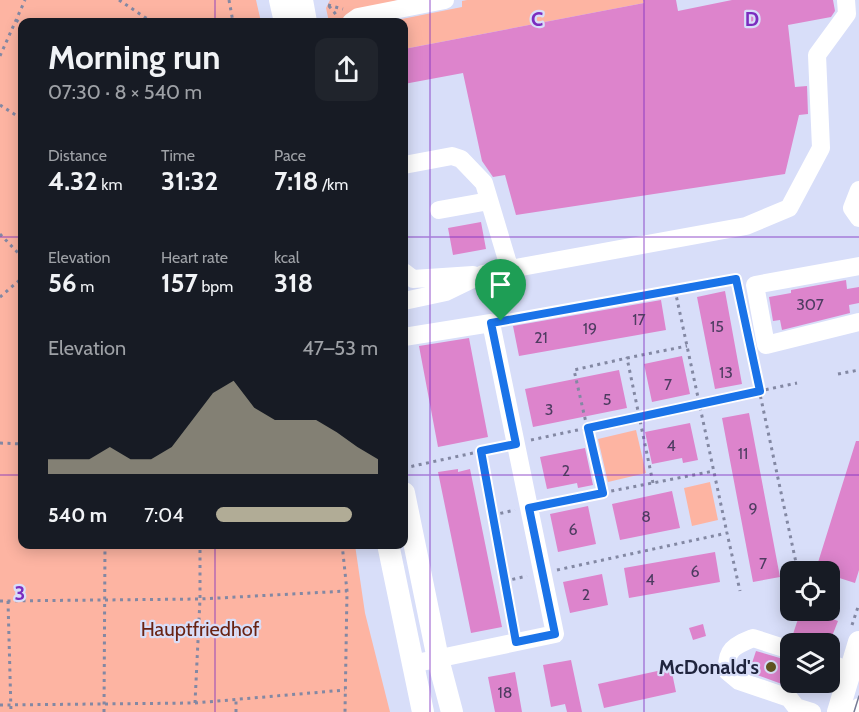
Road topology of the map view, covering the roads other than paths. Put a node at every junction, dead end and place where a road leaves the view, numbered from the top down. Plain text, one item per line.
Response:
1 (280, 0) edge
2 (302, 0) edge
3 (440, 0) edge
4 (846, 0) edge
5 (284, 18) edge
6 (305, 18) edge
7 (356, 18) edge
8 (408, 164) edge
9 (859, 189) edge
10 (489, 201) junction
11 (439, 210) dead end
12 (859, 218) edge
13 (859, 266) edge
14 (510, 270) junction
15 (483, 274) junction
16 (408, 275) edge
17 (408, 300) edge
18 (859, 322) edge
19 (408, 336) edge
20 (408, 513) edge
21 (389, 549) edge
22 (859, 642) edge
23 (780, 647) edge
24 (438, 659) junction
25 (412, 664) junction
26 (840, 666) edge
27 (838, 693) edge
28 (859, 707) edge
29 (423, 712) edge
30 (452, 712) edge
31 (812, 712) edge
32 (838, 712) edge
33 (858, 712) edge

1 - 5 main road
2 - 6 main road
3 - 7 street
4 - 14 street
8 - 10 street
9 - 12 street
10 - 11 street
10 - 14 street
13 - 18 street
14 - 15 street
15 - 16 street
15 - 17 street
19 - 24 street
20 - 24 main road
21 - 25 main road
22 - 26 main road
23 - 31 street
24 - 25 street
24 - 30 main road
25 - 29 main road
27 - 32 main road
28 - 33 street

